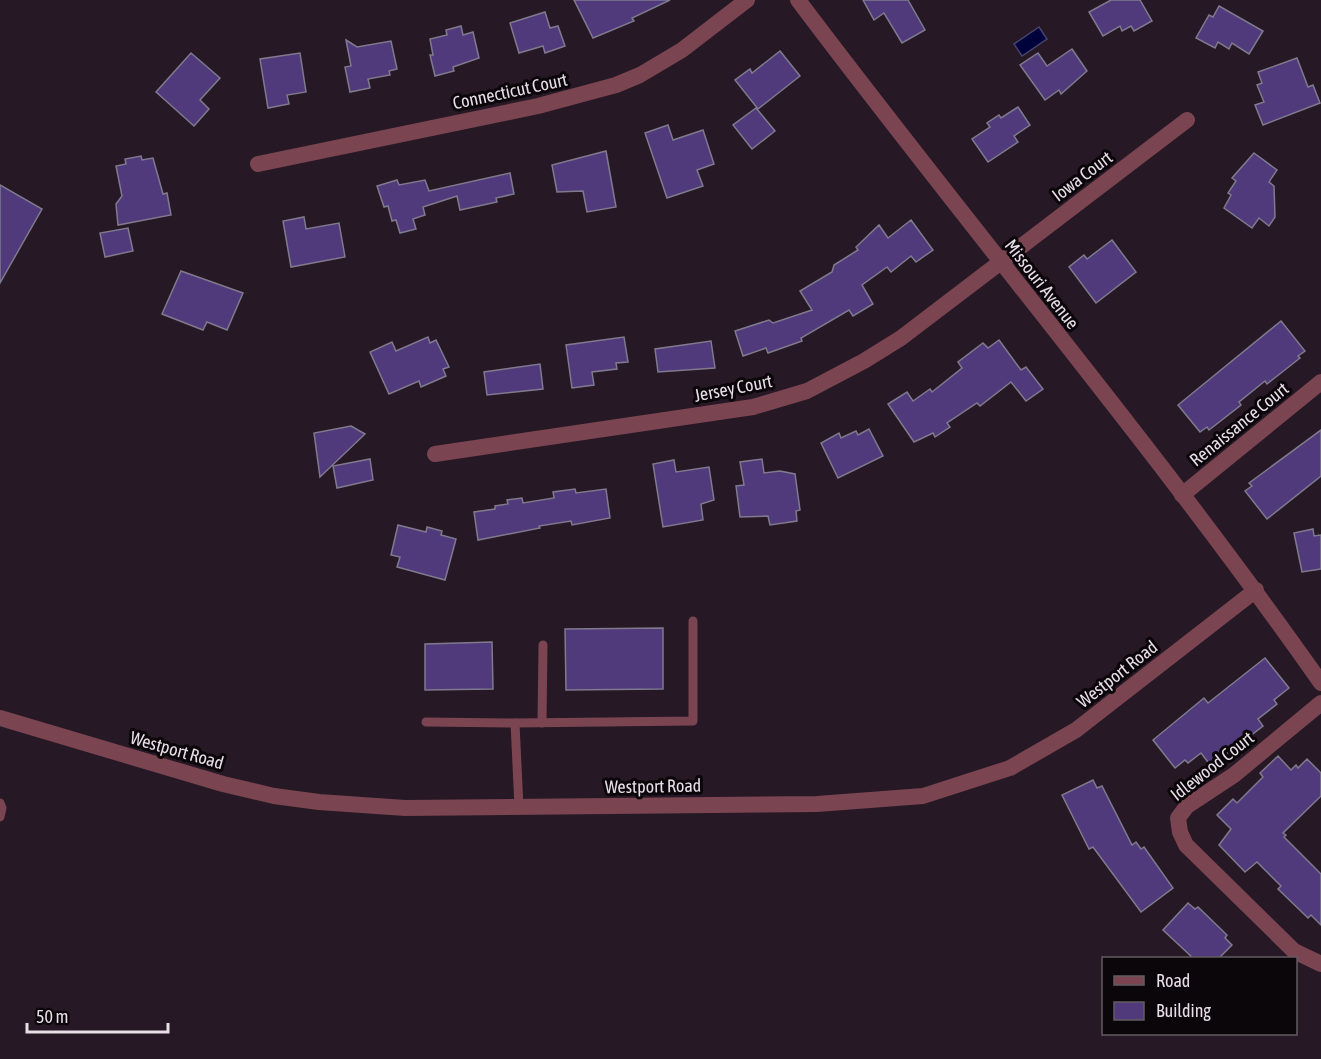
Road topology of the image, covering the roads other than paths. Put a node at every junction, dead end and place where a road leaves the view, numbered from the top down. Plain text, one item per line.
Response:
1 (747, 0) edge
2 (798, 0) edge
3 (1187, 120) dead end
4 (258, 164) dead end
5 (1000, 262) junction
6 (1321, 382) edge
7 (435, 454) dead end
8 (1182, 495) junction
9 (1256, 590) junction
10 (693, 621) dead end
11 (543, 645) dead end
12 (1321, 683) edge
13 (1321, 703) edge
14 (0, 718) edge
15 (426, 722) dead end
16 (515, 723) junction
17 (542, 723) junction
18 (0, 803) edge
19 (519, 807) junction
20 (0, 817) edge
21 (1321, 964) edge

1 - 4 street, Connecticut Court
2 - 5 street, Missouri Avenue
3 - 5 street, Iowa Court
5 - 7 street, Jersey Court
5 - 8 street, Missouri Avenue
6 - 8 street, Renaissance Court
8 - 9 street, Missouri Avenue
9 - 12 street
9 - 19 street, Westport Road
10 - 17 lane
11 - 17 lane
13 - 21 street, Idlewood Court
14 - 19 street, Westport Road
15 - 16 lane
16 - 17 lane
16 - 19 lane
18 - 20 lane

